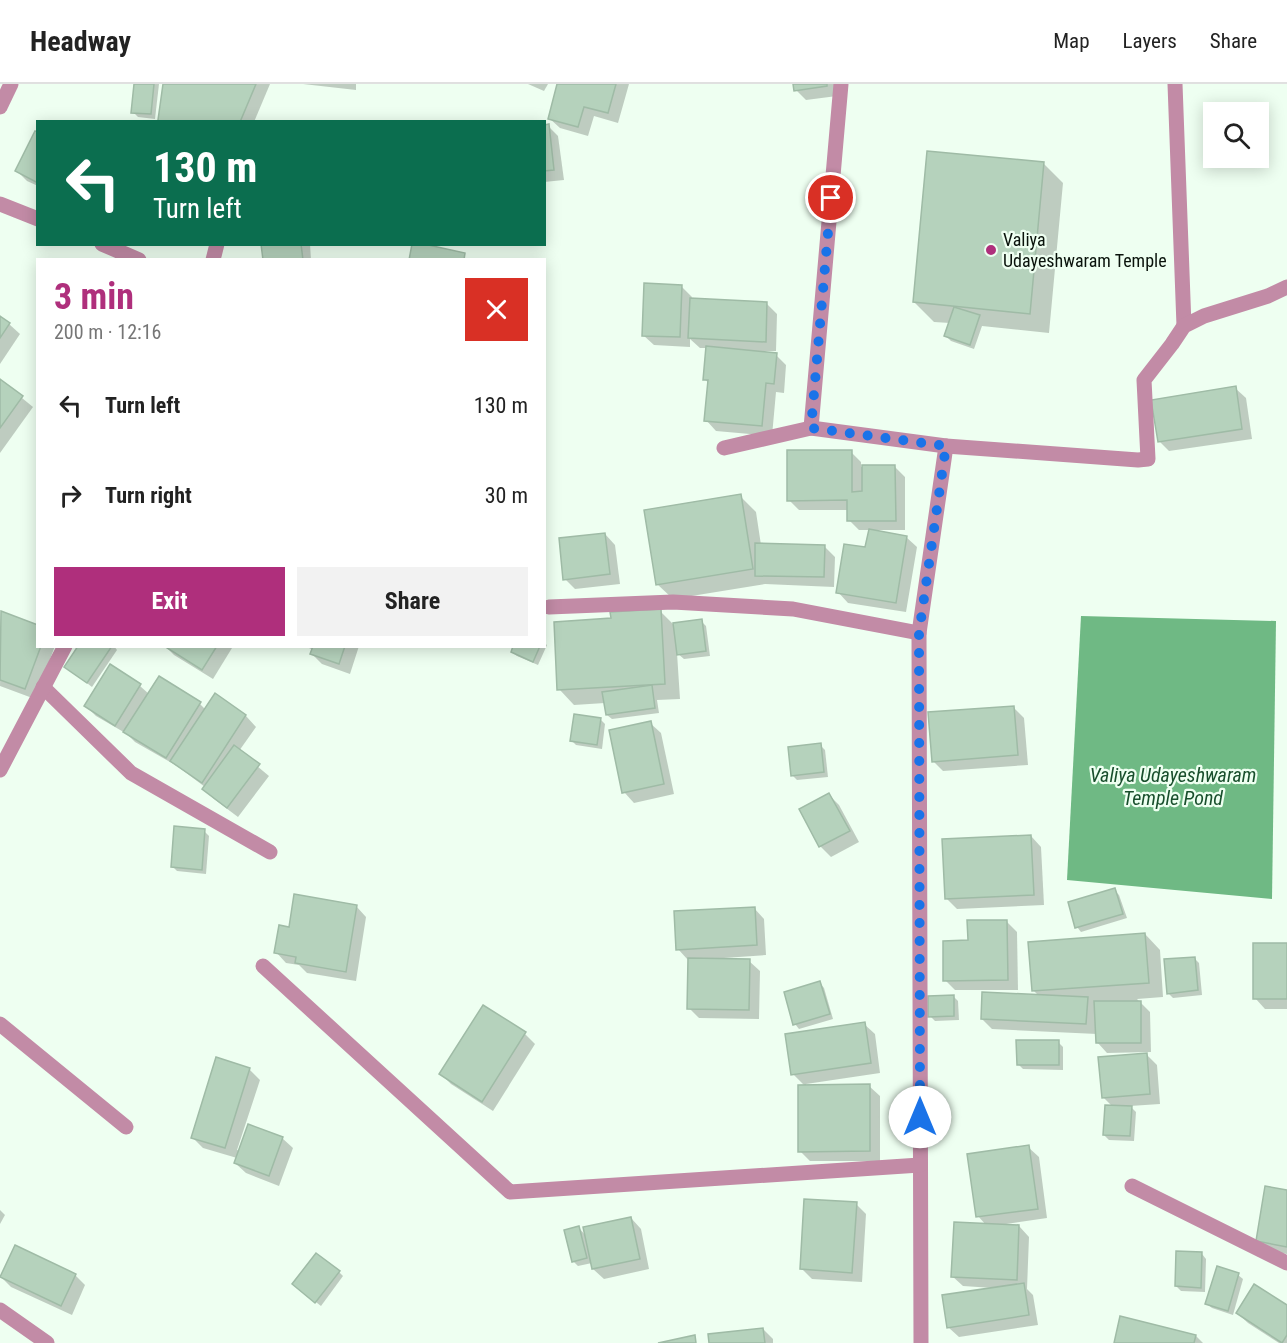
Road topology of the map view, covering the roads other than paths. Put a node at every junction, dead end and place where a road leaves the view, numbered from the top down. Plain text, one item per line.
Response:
1 (11, 84) edge
2 (841, 84) edge
3 (1175, 84) edge
4 (0, 107) edge
5 (0, 204) edge
6 (36, 218) edge
7 (107, 246) edge
8 (134, 258) edge
9 (1287, 287) edge
10 (1184, 326) junction
11 (811, 428) junction
12 (946, 446) junction
13 (724, 448) dead end
14 (549, 607) dead end
15 (919, 633) junction
16 (63, 648) edge
17 (43, 687) junction
18 (0, 770) edge
19 (270, 852) dead end
20 (263, 966) dead end
21 (0, 1024) edge
22 (126, 1127) dead end
23 (920, 1165) junction
24 (1132, 1186) dead end
25 (1287, 1263) edge
26 (0, 1310) edge
27 (47, 1343) edge
28 (921, 1343) edge

1 - 4 street
2 - 11 street
3 - 10 street
5 - 6 street
7 - 8 street
9 - 10 street
10 - 12 street
11 - 12 street
11 - 13 street
12 - 15 street
14 - 15 street
15 - 23 street
16 - 17 street
17 - 18 street
17 - 19 street
20 - 23 street
21 - 22 street
23 - 28 street
24 - 25 street
26 - 27 street

